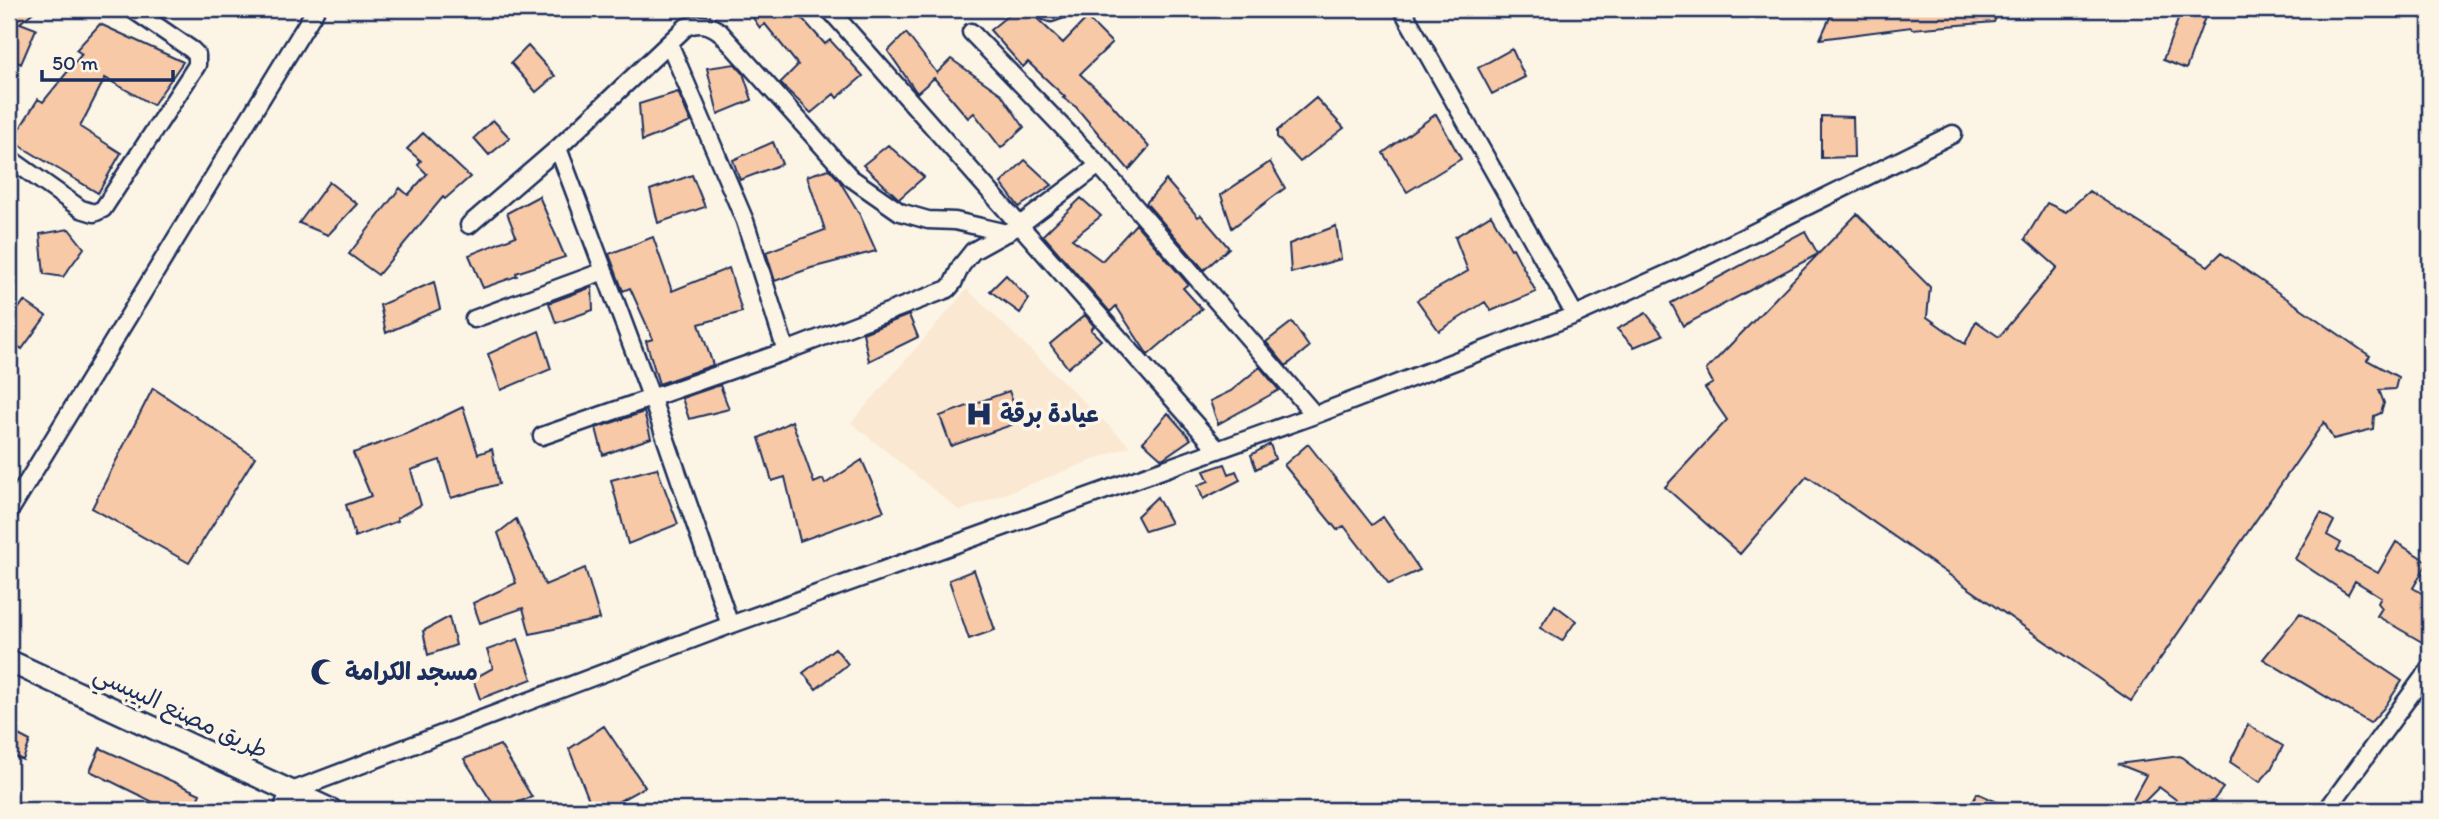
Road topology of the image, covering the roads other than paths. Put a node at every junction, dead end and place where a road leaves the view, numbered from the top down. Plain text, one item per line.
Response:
1 (132, 9) edge
2 (316, 9) edge
3 (829, 9) edge
4 (1040, 9) edge
5 (1062, 9) edge
6 (1402, 9) edge
7 (971, 32) dead end
8 (669, 43) junction
9 (1953, 134) dead end
10 (558, 148) junction
11 (9, 158) edge
12 (1099, 165) junction
13 (469, 225) dead end
14 (1013, 229) junction
15 (604, 271) junction
16 (1575, 315) junction
17 (474, 319) dead end
18 (786, 351) junction
19 (652, 399) junction
20 (1315, 415) junction
21 (542, 436) dead end
22 (1217, 449) junction
23 (9, 512) edge
24 (730, 625) junction
25 (9, 661) edge
26 (2430, 668) edge
27 (286, 801) edge
28 (331, 810) edge
29 (2327, 810) edge

1 - 11 street
2 - 23 street
3 - 14 street
4 - 5 street
6 - 16 street
7 - 12 street
8 - 10 street
8 - 14 street
8 - 18 street
9 - 16 street
10 - 13 street
10 - 15 street
12 - 14 street
12 - 20 street
14 - 18 street
14 - 22 street
15 - 17 street
15 - 19 street
16 - 20 street
18 - 19 street
19 - 21 street
19 - 24 street
20 - 22 street
22 - 24 street
24 - 27 street
25 - 27 main road, طريق مصنع البيبسي
26 - 29 street
27 - 28 main road, طريق مصنع البيبسي

